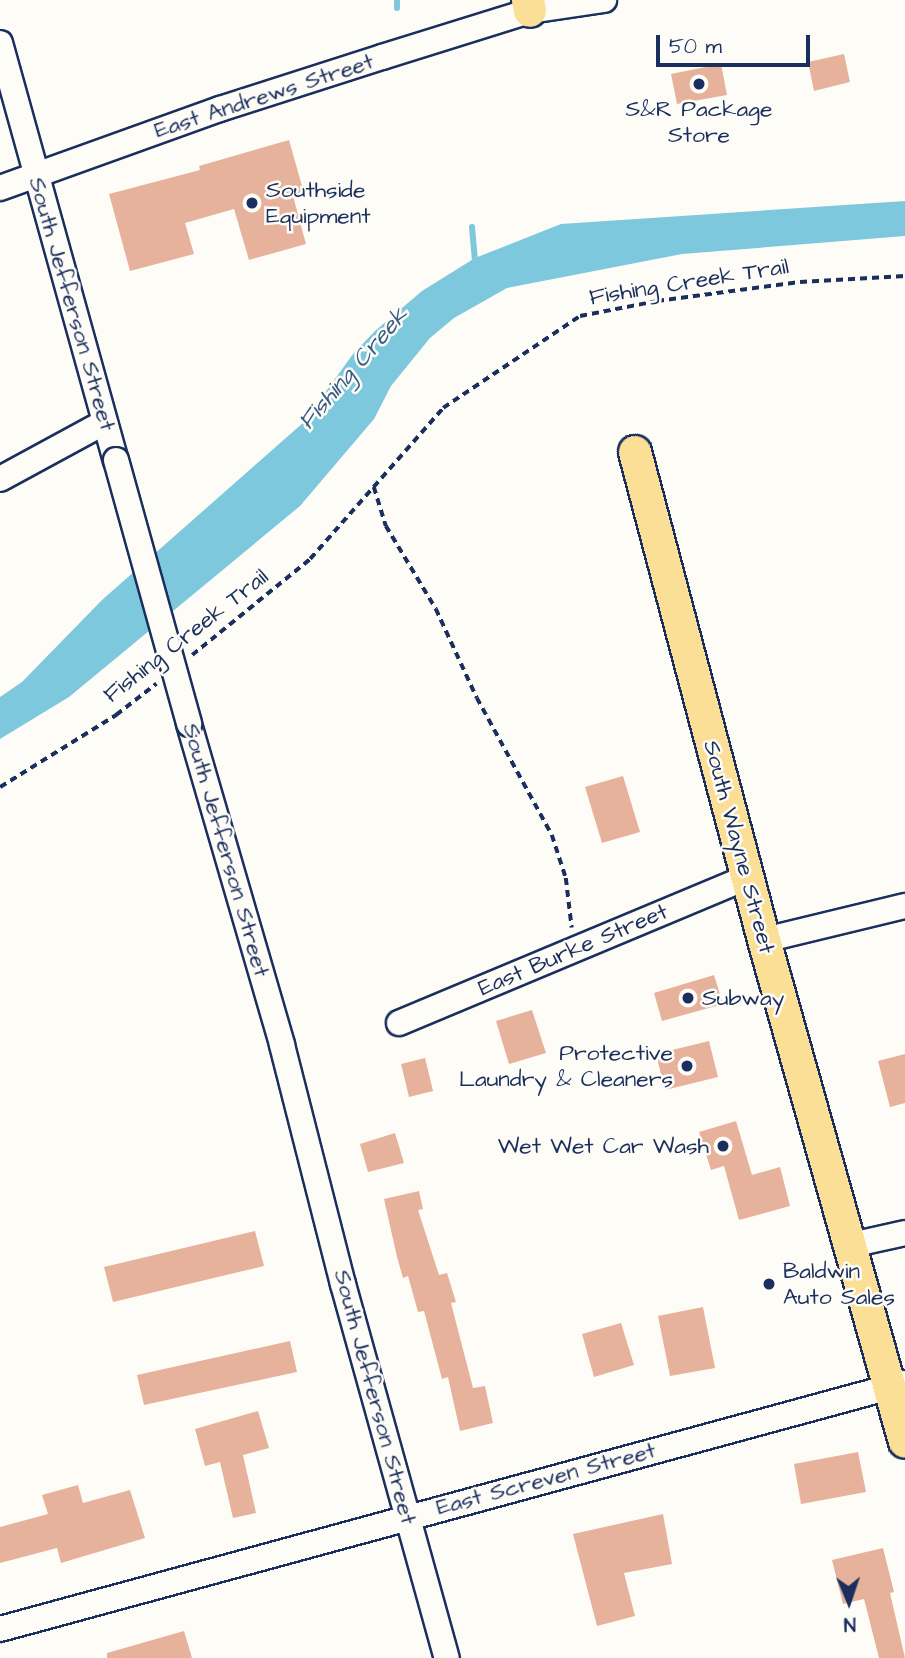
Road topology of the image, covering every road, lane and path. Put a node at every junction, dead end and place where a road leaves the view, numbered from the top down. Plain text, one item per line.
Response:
1 (604, 0) edge
2 (529, 6) edge
3 (0, 43) edge
4 (35, 174) junction
5 (0, 188) edge
6 (905, 276) edge
7 (105, 422) junction
8 (635, 452) dead end
9 (0, 479) edge
10 (374, 487) junction
11 (185, 661) dead end
12 (165, 676) dead end
13 (0, 787) edge
14 (748, 877) junction
15 (905, 906) edge
16 (764, 940) junction
17 (577, 948) junction
18 (399, 1023) dead end
19 (905, 1233) edge
20 (851, 1245) junction
21 (897, 1384) edge
22 (905, 1442) edge
23 (409, 1517) junction
24 (0, 1629) edge
25 (447, 1658) edge

1 - 2 street, East Andrews Street
2 - 4 street, East Andrews Street
3 - 4 street, South Jefferson Street
4 - 5 street, East Andrews Street
4 - 7 street, South Jefferson Street
6 - 10 path, Fishing Creek Trail
7 - 9 street
7 - 23 street, South Jefferson Street, bridge
8 - 14 main road, South Wayne Street
10 - 11 path, Fishing Creek Trail
10 - 17 path
12 - 13 path, Fishing Creek Trail
14 - 16 main road, South Wayne Street
14 - 17 street, East Burke Street
15 - 16 street
16 - 20 main road, South Wayne Street
17 - 18 street, East Burke Street
19 - 20 street
20 - 21 main road, South Wayne Street
21 - 22 main road, South Wayne Street
21 - 23 street, East Screven Street
23 - 24 street, East Screven Street
23 - 25 street, South Jefferson Street

